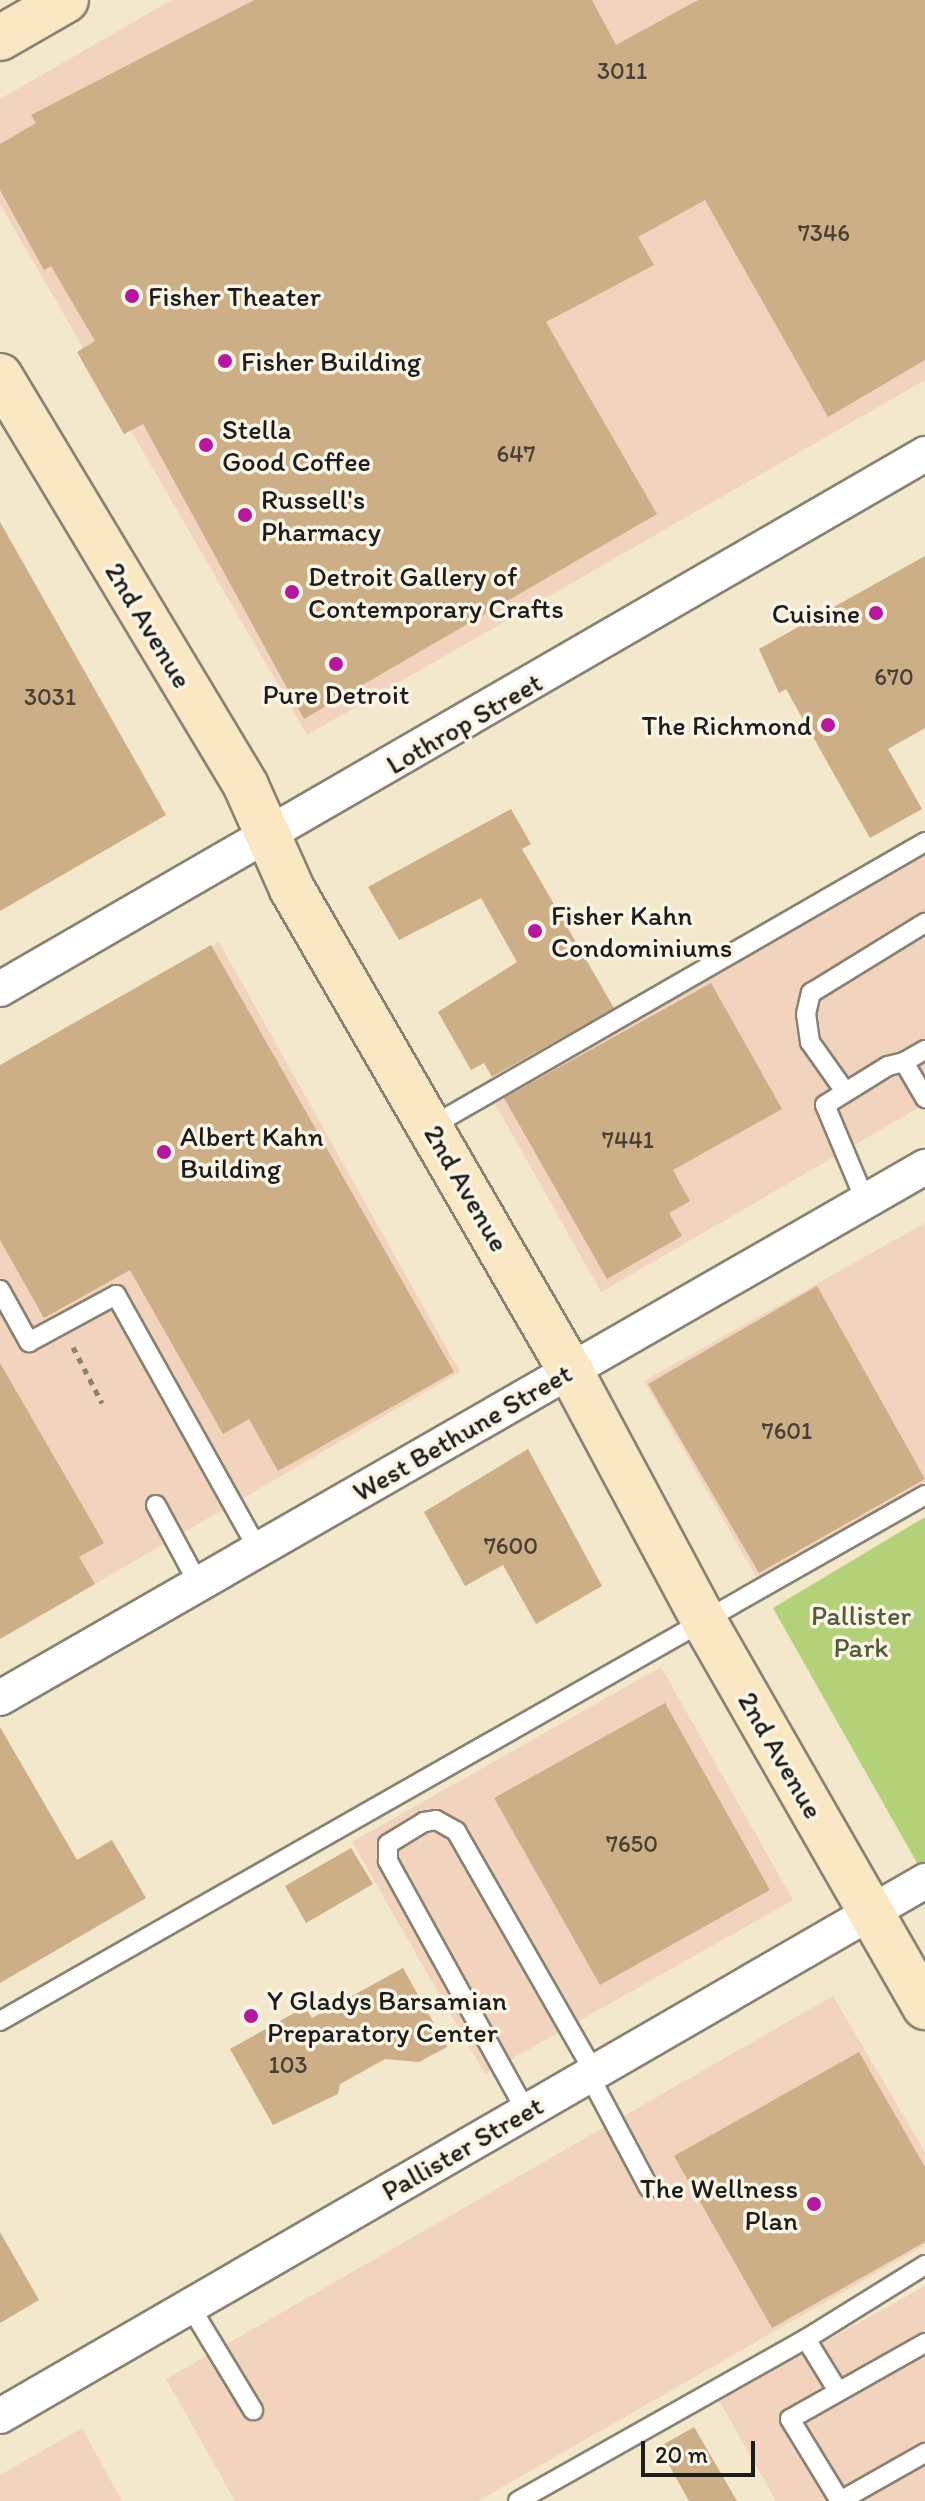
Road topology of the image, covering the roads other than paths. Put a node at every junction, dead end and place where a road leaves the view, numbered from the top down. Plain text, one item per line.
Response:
1 (66, 0) edge
2 (0, 38) edge
3 (0, 376) edge
4 (925, 454) edge
5 (268, 836) junction
6 (925, 842) edge
7 (925, 923) edge
8 (0, 989) edge
9 (925, 1050) edge
10 (904, 1062) junction
11 (844, 1090) junction
12 (925, 1098) edge
13 (432, 1126) junction
14 (925, 1167) edge
15 (865, 1200) junction
16 (0, 1290) edge
17 (570, 1370) junction
18 (925, 1495) edge
19 (156, 1505) dead end
20 (258, 1549) junction
21 (198, 1583) junction
22 (704, 1621) junction
23 (0, 1698) edge
24 (925, 1881) edge
25 (870, 1912) junction
26 (925, 2007) edge
27 (0, 2021) edge
28 (592, 2074) junction
29 (526, 2111) junction
30 (649, 2188) dead end
31 (925, 2265) edge
32 (190, 2306) junction
33 (806, 2339) junction
34 (925, 2343) edge
35 (838, 2391) junction
36 (253, 2410) dead end
37 (0, 2416) edge
38 (925, 2453) edge
39 (518, 2501) edge

1 - 2 street
3 - 5 street, 2nd Avenue
4 - 5 street, Lothrop Street
5 - 8 street, Lothrop Street
5 - 13 street, 2nd Avenue
6 - 13 lane
7 - 11 lane
9 - 10 lane
10 - 11 lane
10 - 12 lane
11 - 15 lane
13 - 17 street, 2nd Avenue
14 - 15 street, West Bethune Street
15 - 17 street, West Bethune Street
16 - 20 lane
17 - 20 street, West Bethune Street
17 - 22 street, 2nd Avenue
18 - 22 lane
19 - 21 lane
20 - 21 street, West Bethune Street
21 - 23 street, West Bethune Street
22 - 25 street, 2nd Avenue
22 - 27 lane
24 - 25 street, Pallister Street
25 - 26 street, 2nd Avenue
25 - 28 street, Pallister Street
28 - 29 street, Pallister Street
28 - 29 lane
28 - 30 lane
29 - 32 street, Pallister Street
31 - 33 lane
32 - 36 lane
32 - 37 street, Pallister Street
33 - 35 lane
33 - 39 lane
34 - 35 lane
35 - 38 lane

